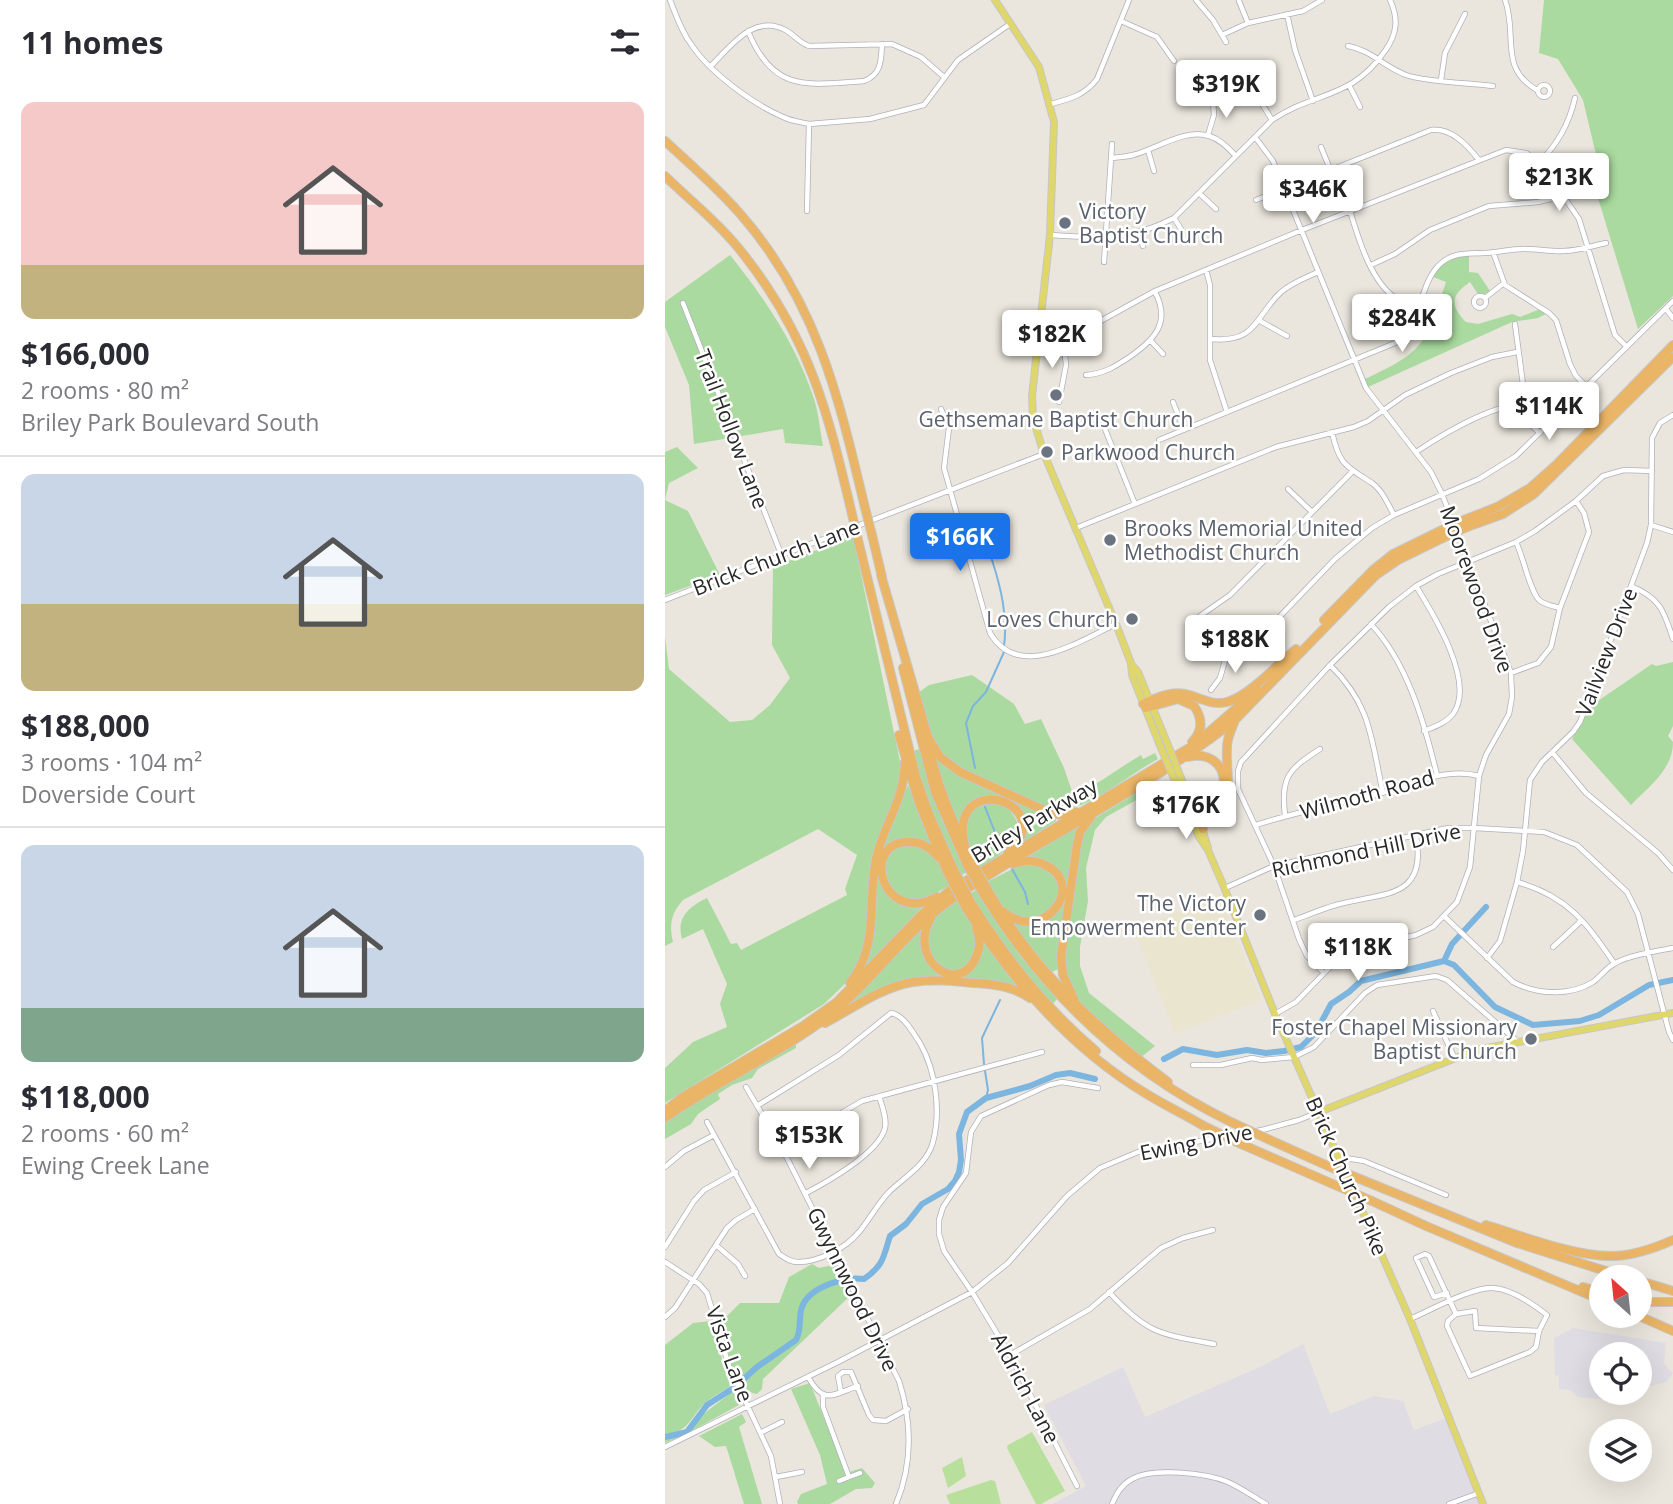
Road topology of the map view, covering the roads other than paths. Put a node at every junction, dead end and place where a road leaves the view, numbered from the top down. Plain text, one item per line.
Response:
1 (670, 0) edge
2 (995, 0) edge
3 (1129, 0) edge
4 (1195, 0) edge
5 (1238, 0) edge
6 (1322, 0) edge
7 (1390, 0) edge
8 (1505, 0) edge
9 (1287, 14) junction
10 (1465, 14) dead end
11 (1121, 21) junction
12 (1248, 23) junction
13 (1011, 24) junction
14 (748, 31) junction
15 (1222, 35) junction
16 (1226, 42) dead end
17 (882, 44) junction
18 (1348, 46) dead end
19 (1379, 60) junction
20 (1174, 61) dead end
21 (710, 67) junction
22 (1250, 75) dead end
23 (944, 76) junction
24 (1441, 80) junction
25 (1350, 86) junction
26 (1493, 86) dead end
27 (1537, 90) dead end
28 (1575, 98) dead end
29 (1213, 101) dead end
30 (1313, 101) junction
31 (1051, 104) junction
32 (1360, 107) dead end
33 (1272, 120) junction
34 (809, 124) junction
35 (1208, 135) junction
36 (1255, 137) junction
37 (665, 141) edge
38 (1112, 144) dead end
39 (1321, 147) dead end
40 (1148, 150) junction
41 (1236, 156) junction
42 (1111, 158) junction
43 (1479, 160) junction
44 (1540, 162) junction
45 (1330, 169) junction
46 (1154, 171) dead end
47 (665, 176) edge
48 (1584, 183) dead end
49 (1285, 188) junction
50 (1200, 194) junction
51 (1561, 194) junction
52 (1257, 200) dead end
53 (1216, 209) dead end
54 (807, 211) dead end
55 (1350, 211) junction
56 (1174, 218) junction
57 (1181, 229) dead end
58 (1302, 230) junction
59 (1139, 233) junction
60 (1050, 235) junction
61 (1105, 239) junction
62 (1605, 243) dead end
63 (1143, 246) dead end
64 (1588, 247) junction
65 (1493, 252) junction
66 (1104, 262) dead end
67 (1371, 265) junction
68 (1206, 270) junction
69 (1318, 272) junction
70 (1504, 283) junction
71 (1155, 291) junction
72 (1485, 298) dead end
73 (1673, 301) edge
74 (683, 303) dead end
75 (1420, 308) junction
76 (1665, 309) junction
77 (1673, 318) edge
78 (1260, 321) junction
79 (1515, 324) dead end
80 (1040, 336) junction
81 (1287, 336) dead end
82 (1063, 337) junction
83 (1211, 339) junction
84 (1151, 341) junction
85 (1673, 345) edge
86 (1627, 347) junction
87 (1517, 352) junction
88 (1163, 354) dead end
89 (1673, 357) edge
90 (1355, 360) junction
91 (1086, 375) dead end
92 (1587, 387) junction
93 (1059, 402) dead end
94 (1173, 402) dead end
95 (1524, 402) junction
96 (941, 409) dead end
97 (1382, 411) junction
98 (1227, 412) junction
99 (1673, 415) edge
100 (1105, 429) dead end
101 (1184, 430) junction
102 (1332, 432) junction
103 (1540, 433) junction
104 (1159, 440) dead end
105 (1416, 452) junction
106 (1044, 454) junction
107 (1652, 471) junction
108 (1352, 472) junction
109 (950, 489) junction
110 (1289, 489) dead end
111 (1442, 494) junction
112 (1576, 501) junction
113 (1135, 504) junction
114 (1311, 512) junction
115 (1394, 515) junction
116 (1465, 524) junction
117 (1651, 525) junction
118 (1076, 528) junction
119 (1447, 531) junction
120 (1673, 532) edge
121 (1516, 542) junction
122 (781, 554) junction
123 (1469, 562) junction
124 (881, 575) junction
125 (1416, 586) junction
126 (1631, 586) junction
127 (870, 592) junction
128 (665, 600) edge
129 (1560, 608) junction
130 (1116, 624) junction
131 (1371, 624) junction
132 (1673, 639) edge
133 (1229, 647) junction
134 (1296, 649) junction
135 (1330, 665) junction
136 (1511, 673) junction
137 (1211, 690) dead end
138 (1147, 704) junction
139 (922, 717) junction
140 (1235, 720) junction
141 (1424, 731) junction
142 (1320, 749) dead end
143 (1552, 752) junction
144 (1179, 761) junction
145 (905, 762) junction
146 (1152, 770) junction
147 (1437, 775) junction
148 (1479, 776) junction
149 (1178, 779) junction
150 (1383, 793) junction
151 (1190, 799) junction
152 (1100, 805) junction
153 (1207, 808) junction
154 (1192, 813) junction
155 (1285, 816) junction
156 (1256, 825) junction
157 (1475, 828) junction
158 (1203, 829) junction
159 (1525, 831) junction
160 (1416, 836) junction
161 (966, 850) junction
162 (1208, 850) junction
163 (970, 863) junction
164 (1275, 866) junction
165 (990, 867) junction
166 (947, 868) junction
167 (1673, 870) edge
168 (985, 877) junction
169 (1517, 882) junction
170 (1225, 888) junction
171 (949, 891) junction
172 (989, 896) junction
173 (970, 909) junction
174 (936, 911) junction
175 (1445, 917) junction
176 (1294, 920) junction
177 (1581, 920) junction
178 (1553, 947) dead end
179 (1673, 948) edge
180 (1649, 953) junction
181 (1487, 958) junction
182 (1614, 963) junction
183 (1324, 973) junction
184 (1079, 1008) junction
185 (1045, 1011) junction
186 (1433, 1011) dead end
187 (1669, 1013) edge
188 (1275, 1014) junction
189 (803, 1026) junction
190 (798, 1038) junction
191 (1673, 1040) edge
192 (1517, 1041) junction
193 (1042, 1052) dead end
194 (1294, 1055) junction
195 (1454, 1057) junction
196 (1193, 1065) dead end
197 (933, 1081) junction
198 (746, 1087) dead end
199 (1098, 1088) dead end
200 (879, 1096) junction
201 (757, 1106) junction
202 (1175, 1109) junction
203 (665, 1111) edge
204 (1207, 1111) junction
205 (1319, 1112) junction
206 (665, 1118) edge
207 (707, 1122) dead end
208 (714, 1135) junction
209 (782, 1148) junction
210 (1339, 1157) junction
211 (665, 1167) edge
212 (736, 1172) junction
213 (806, 1193) junction
214 (1446, 1195) dead end
215 (1422, 1206) junction
216 (755, 1209) junction
217 (1213, 1230) dead end
218 (1673, 1240) edge
219 (716, 1245) junction
220 (665, 1247) edge
221 (835, 1251) junction
222 (665, 1262) edge
223 (1589, 1266) edge
224 (745, 1276) dead end
225 (1550, 1278) junction
226 (693, 1281) junction
227 (1652, 1284) edge
228 (1589, 1289) edge
229 (1673, 1291) edge
230 (972, 1292) junction
231 (1109, 1292) junction
232 (1447, 1293) junction
233 (1589, 1295) edge
234 (1450, 1301) junction
235 (1652, 1302) edge
236 (1673, 1302) edge
237 (1456, 1314) junction
238 (665, 1317) edge
239 (1410, 1319) junction
240 (1652, 1322) edge
241 (1539, 1331) junction
242 (1673, 1331) edge
243 (880, 1341) junction
244 (1214, 1344) dead end
245 (1010, 1355) junction
246 (808, 1377) junction
247 (858, 1386) junction
248 (841, 1392) junction
249 (823, 1395) junction
250 (748, 1406) junction
251 (908, 1409) junction
252 (782, 1422) dead end
253 (762, 1432) junction
254 (665, 1447) edge
255 (802, 1472) dead end
256 (860, 1473) dead end
257 (776, 1477) junction
258 (849, 1477) junction
259 (839, 1481) dead end
260 (1077, 1486) dead end
261 (1479, 1493) junction
262 (780, 1504) edge
263 (896, 1504) edge
264 (1112, 1504) edge
265 (1266, 1504) edge
266 (1449, 1504) edge
267 (1483, 1504) edge

1 - 21 street
2 - 13 main road, Brick Church Pike
3 - 11 street
4 - 15 street
5 - 12 street
6 - 9 street
7 - 19 street
8 - 27 street
9 - 12 street
9 - 30 street
10 - 24 street
11 - 20 street
11 - 31 street
12 - 15 street
13 - 23 street
13 - 31 main road, Brick Church Pike
14 - 17 street
14 - 17 street
14 - 21 street
15 - 16 street
17 - 23 street
18 - 19 street
19 - 24 street
19 - 25 street
21 - 34 street
22 - 33 street
23 - 34 street
24 - 26 street
25 - 30 street
25 - 32 street
28 - 44 street
29 - 35 street
30 - 33 street
31 - 60 main road, Brick Church Pike
33 - 36 street
34 - 54 street
35 - 40 street
35 - 41 street
36 - 41 street
36 - 49 street, Moorewood Drive
37 - 124 highway, bridge
38 - 42 street
39 - 45 street
40 - 42 street
40 - 46 street
41 - 50 street
42 - 61 street
43 - 44 street
43 - 45 street
43 - 55 street
44 - 51 street
45 - 49 street
47 - 127 highway, bridge
48 - 51 street
49 - 52 street
49 - 58 street, Moorewood Drive
50 - 53 street
50 - 56 street
51 - 64 street
51 - 67 street
55 - 58 street
55 - 67 street
56 - 57 street
56 - 59 street
58 - 68 street
58 - 69 street, Moorewood Drive
59 - 61 street
59 - 63 street
60 - 61 street
60 - 80 main road, Brick Church Pike
61 - 66 street
62 - 64 street
64 - 65 street
64 - 86 street
65 - 70 street
65 - 75 street
67 - 75 street
68 - 71 street
68 - 83 street
69 - 78 street
69 - 90 street, Moorewood Drive
70 - 72 street
70 - 92 street
71 - 82 street
71 - 84 street
73 - 76 street
74 - 122 street, Trail Hollow Lane
75 - 90 street
76 - 77 street
76 - 86 street
78 - 81 street
78 - 83 street
79 - 87 street
80 - 82 street
80 - 106 main road, Brick Church Pike
82 - 93 street
83 - 98 street
84 - 88 street
84 - 91 street
85 - 116 highway, Briley Parkway
86 - 92 street
87 - 95 street
87 - 97 street
89 - 116 highway, Briley Parkway
90 - 97 street, Moorewood Drive
90 - 98 street
92 - 103 street
94 - 101 street
95 - 103 street
95 - 105 street
96 - 109 street
97 - 102 street
97 - 105 street, Moorewood Drive
98 - 101 street
99 - 107 street, Vailview Drive
100 - 113 street
101 - 104 street
102 - 108 street
102 - 113 street
103 - 111 street
105 - 111 street, Moorewood Drive
106 - 109 street, Brick Church Lane
106 - 118 main road, Brick Church Pike
107 - 112 street
107 - 117 street, Vailview Drive
108 - 114 street
108 - 115 street
109 - 122 street, Brick Church Lane
109 - 130 street
110 - 114 street
111 - 115 street
111 - 123 street, Moorewood Drive
112 - 121 street
112 - 129 street
113 - 118 street
114 - 133 street
115 - 133 street
116 - 119 highway, Briley Parkway, bridge
117 - 120 street
117 - 126 street, Vailview Drive
118 - 130 main road, Brick Church Pike
119 - 134 highway, Briley Parkway
119 - 140 highway, Briley Parkway
121 - 123 street
121 - 129 street
122 - 128 street, Brick Church Lane
123 - 125 street
123 - 136 street, Moorewood Drive
124 - 139 highway
124 - 163 highway
125 - 131 street
125 - 141 street
126 - 132 street
126 - 143 street, Vailview Drive
127 - 145 highway
127 - 166 highway
129 - 136 street
130 - 138 main road, Brick Church Pike
131 - 135 street
131 - 141 street
133 - 137 street
134 - 138 highway
134 - 146 highway, Briley Parkway
135 - 150 street
135 - 156 street
136 - 148 street, Moorewood Drive
138 - 146 highway
138 - 149 main road, Brick Church Pike, bridge
139 - 152 highway
139 - 161 highway
140 - 144 highway, Briley Parkway
140 - 153 highway
141 - 147 street
142 - 155 street
143 - 159 street, Vailview Drive
143 - 167 street
144 - 152 highway, Briley Parkway
144 - 153 highway
145 - 166 highway
145 - 189 highway
146 - 152 highway, Briley Parkway
147 - 148 street, Wilmoth Road
147 - 150 street, Wilmoth Road
148 - 157 street, Moorewood Drive
149 - 151 main road, Brick Church Pike
149 - 154 main road, Brick Church Pike
150 - 155 street, Wilmoth Road
151 - 153 highway
151 - 154 main road, Brick Church Pike
152 - 165 highway, Briley Parkway
152 - 168 highway, Briley Parkway
152 - 184 highway
153 - 154 highway
153 - 158 highway
154 - 158 main road, Brick Church Pike
154 - 162 main road, Brick Church Pike
155 - 156 street, Wilmoth Road
156 - 164 street
157 - 159 street, Richmond Hill Drive
157 - 160 street, Richmond Hill Drive
157 - 175 street, Moorewood Drive
158 - 162 main road, Brick Church Pike
159 - 169 street, Vailview Drive
159 - 180 street, Richmond Hill Drive
160 - 164 street, Richmond Hill Drive
160 - 176 street
161 - 163 highway
161 - 165 highway
162 - 170 main road, Brick Church Pike
163 - 172 highway, bridge
164 - 170 street, Richmond Hill Drive
164 - 176 street
165 - 171 highway, Briley Parkway
166 - 171 highway
166 - 173 highway, bridge
168 - 172 highway
168 - 174 highway, Briley Parkway
169 - 177 street
169 - 181 street, Vailview Drive
170 - 188 main road, Brick Church Pike
171 - 189 highway, Briley Parkway
172 - 184 highway
172 - 204 highway
173 - 174 highway
173 - 185 highway
173 - 202 highway
174 - 190 highway, Briley Parkway
175 - 181 street
175 - 183 street, Moorewood Drive
176 - 183 street
177 - 178 street
177 - 182 street
179 - 180 street
180 - 182 street
180 - 187 street, Richmond Hill Drive
181 - 182 street
183 - 188 street, Moorewood Drive
184 - 204 highway
185 - 190 highway
185 - 202 highway
186 - 195 street
187 - 191 street, Richmond Hill Drive
187 - 192 main road, Ewing Drive
188 - 194 main road, Brick Church Pike
189 - 203 highway, Briley Parkway
190 - 206 highway, Briley Parkway
192 - 194 street
192 - 195 main road, Ewing Drive
193 - 197 street
194 - 196 street
194 - 205 main road, Brick Church Pike
195 - 205 main road, Ewing Drive
197 - 200 street
197 - 201 street
197 - 221 street
198 - 201 street, Gwynnwood Drive
199 - 230 street, Aldrich Lane
200 - 209 street
200 - 213 street
201 - 209 street, Gwynnwood Drive
202 - 225 highway, bridge
204 - 215 highway, bridge
205 - 210 main road, Brick Church Pike
205 - 230 street, Ewing Drive
207 - 208 street
208 - 211 street
208 - 212 street
209 - 213 street, Gwynnwood Drive
210 - 214 street
210 - 239 main road, Brick Church Pike
212 - 216 street
212 - 220 street
213 - 221 street, Gwynnwood Drive
215 - 218 highway
215 - 223 highway
216 - 219 street
216 - 221 street
217 - 231 street
219 - 224 street
219 - 226 street
221 - 243 street, Gwynnwood Drive
222 - 226 street, Vista Lane
225 - 228 highway
225 - 233 highway
226 - 238 street
226 - 250 street, Vista Lane
227 - 229 highway
230 - 243 street, Ewing Drive
230 - 245 street, Aldrich Lane
231 - 244 street
231 - 245 street
232 - 232 street
232 - 234 street
234 - 237 street
234 - 239 street
234 - 241 street
235 - 236 highway
237 - 241 street
237 - 241 street
239 - 261 main road, Brick Church Pike
240 - 242 highway
243 - 246 street, Ewing Drive
243 - 251 street, Gwynnwood Drive
245 - 260 street, Aldrich Lane
246 - 249 street
246 - 250 street, Ewing Drive
247 - 248 street
247 - 248 street
247 - 251 street
248 - 249 street
249 - 258 street
250 - 253 street, Vista Lane
250 - 254 street, Ewing Drive
251 - 263 street, Gwynnwood Drive
252 - 253 street
253 - 257 street, Vista Lane
255 - 257 street
256 - 258 street
257 - 262 street, Vista Lane
258 - 259 street
261 - 266 street
261 - 267 main road, Brick Church Pike
264 - 265 street

